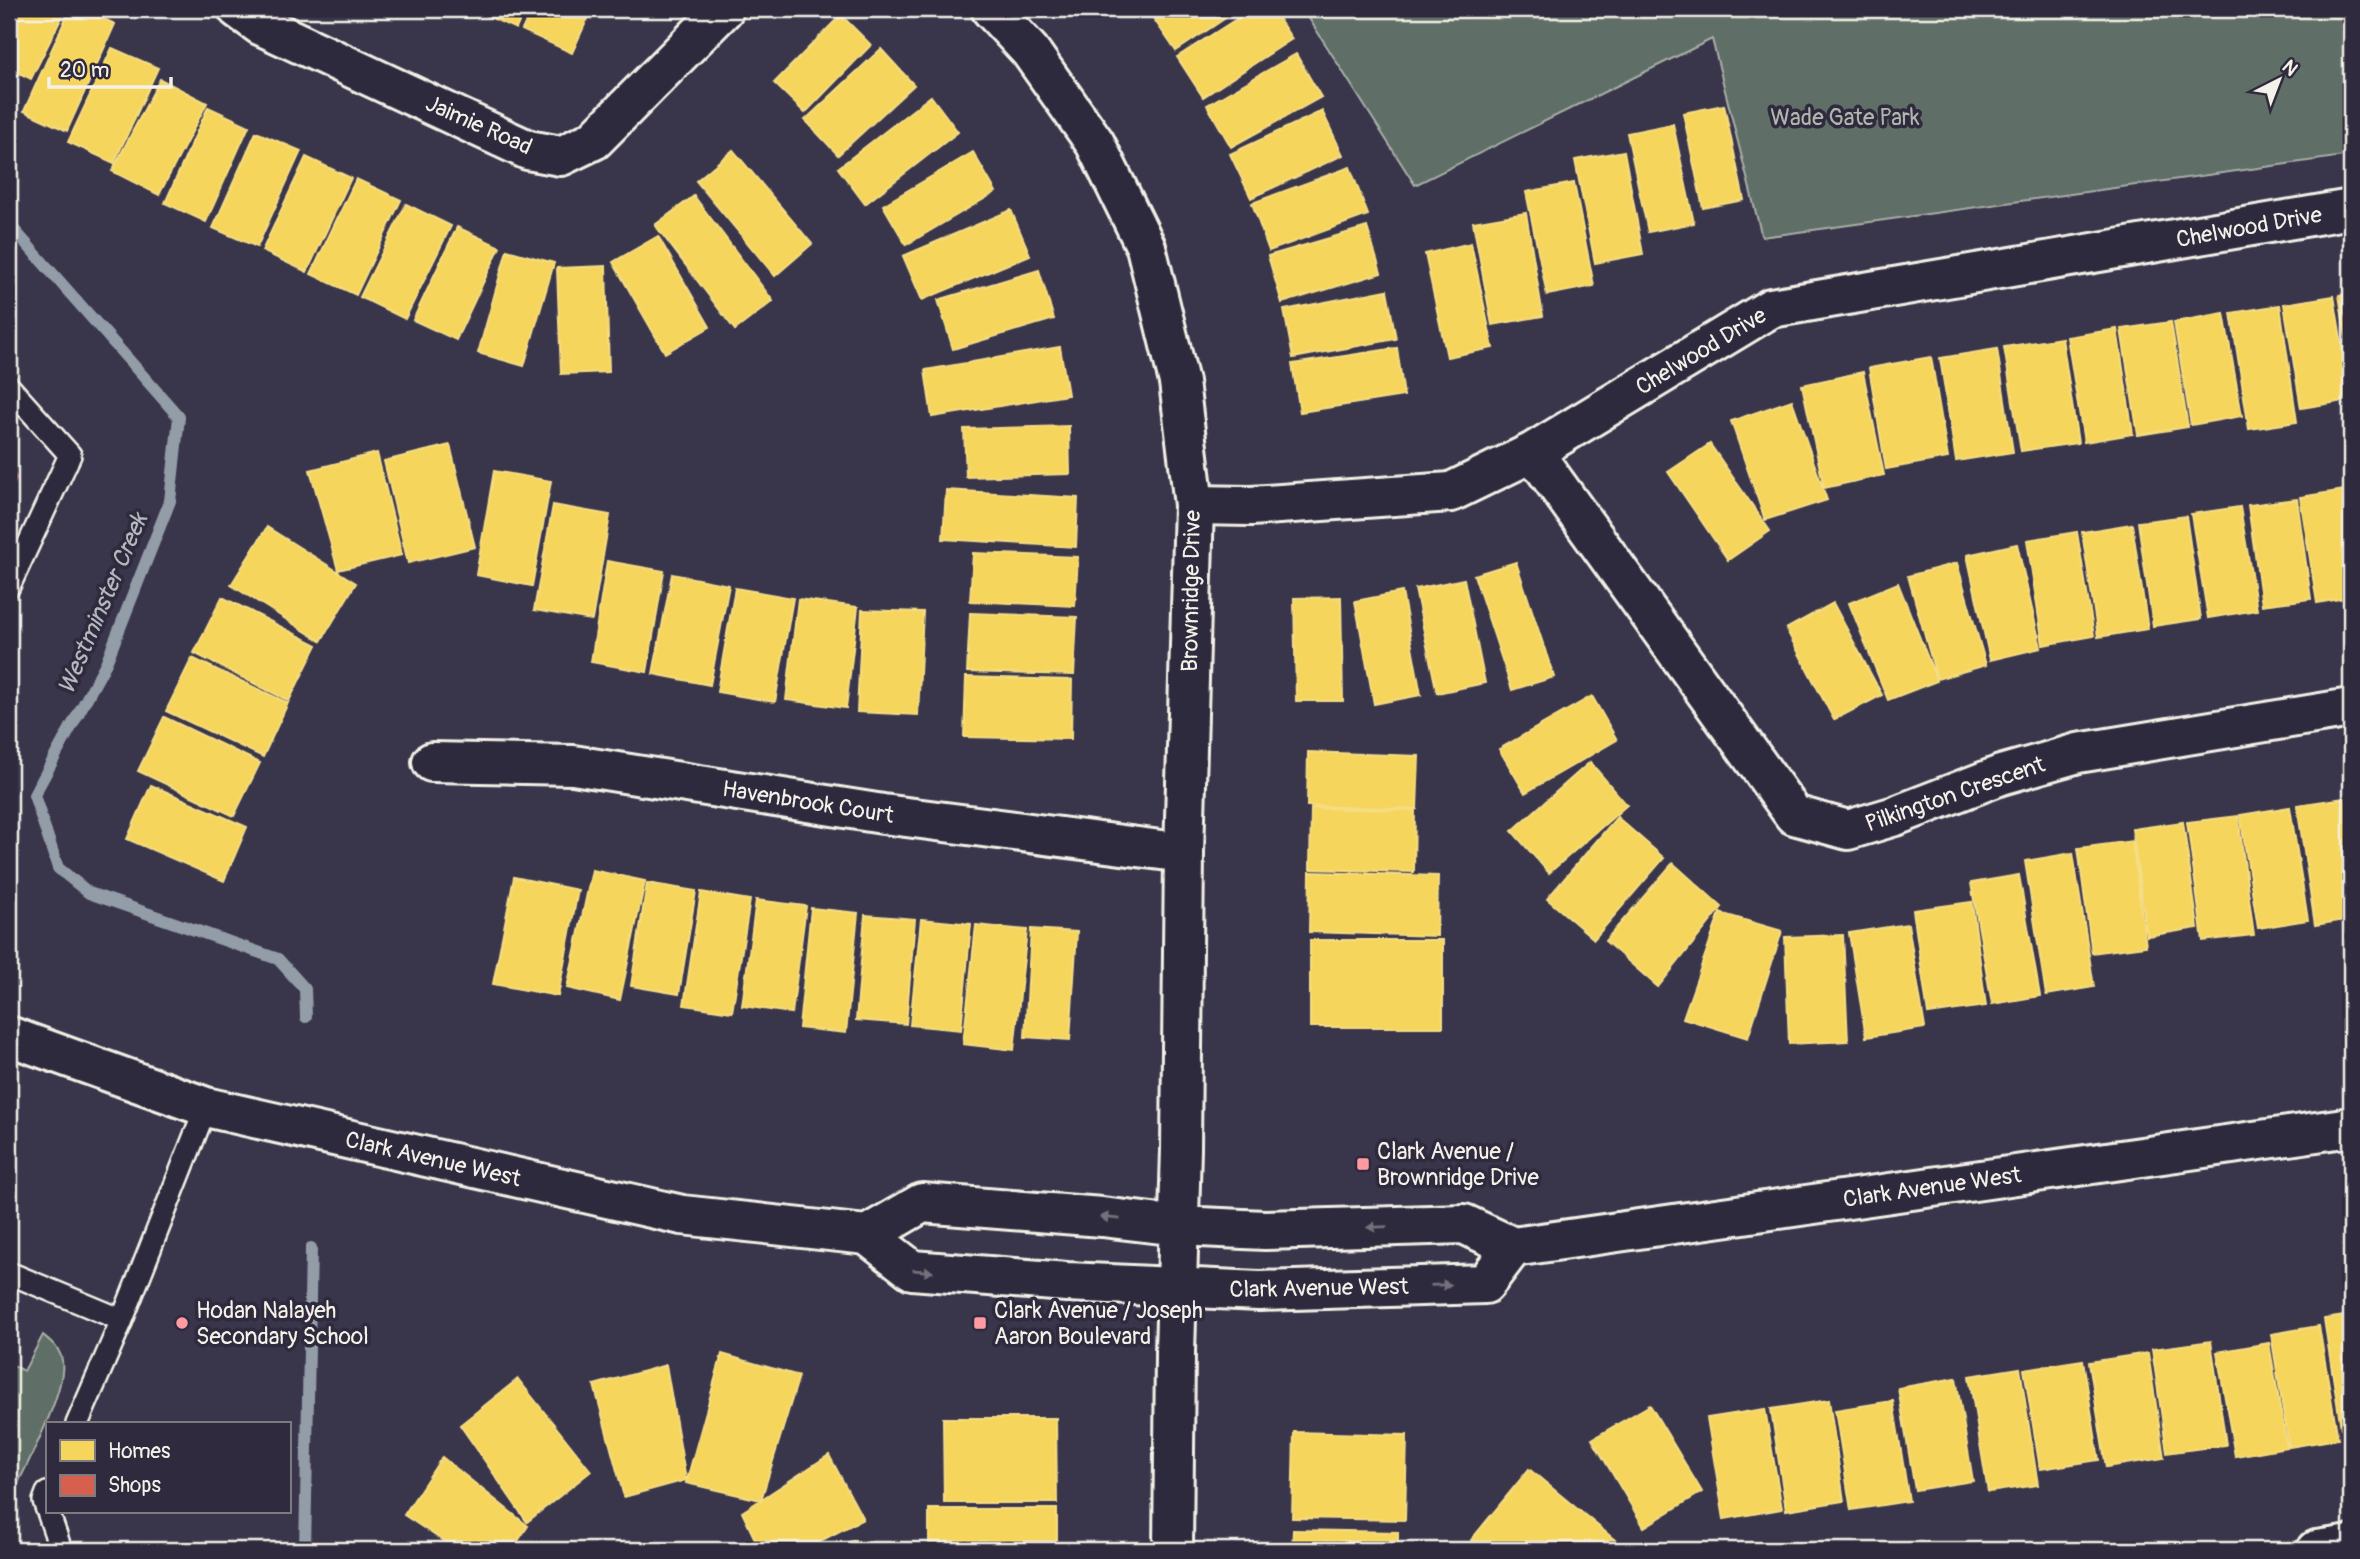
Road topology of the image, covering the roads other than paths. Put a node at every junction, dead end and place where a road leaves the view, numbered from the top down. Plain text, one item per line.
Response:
1 (238, 9) edge
2 (724, 9) edge
3 (990, 9) edge
4 (2351, 209) edge
5 (9, 387) edge
6 (1533, 453) junction
7 (1194, 505) junction
8 (9, 586) edge
9 (2351, 708) edge
10 (432, 762) dead end
11 (1184, 853) junction
12 (9, 1036) edge
13 (206, 1107) junction
14 (2351, 1127) edge
15 (1178, 1226) junction
16 (867, 1235) junction
17 (1513, 1247) junction
18 (9, 1273) edge
19 (1177, 1288) junction
20 (122, 1320) junction
21 (78, 1422) edge
22 (49, 1514) edge
23 (2351, 1545) edge
24 (61, 1550) edge
25 (1172, 1550) edge
26 (2316, 1550) edge

1 - 2 street, Jaimie Road
3 - 7 street, Brownridge Drive
4 - 6 street, Chelwood Drive
5 - 8 lane
6 - 7 street, Chelwood Drive
6 - 9 street, Pilkington Crescent
7 - 11 street, Brownridge Drive
10 - 11 street, Havenbrook Court
11 - 15 street, Brownridge Drive
12 - 13 street, Clark Avenue West
13 - 16 street, Clark Avenue West
13 - 20 lane
14 - 17 street, Clark Avenue West
15 -> 16 street
17 -> 15 street
15 - 19 street, Brownridge Drive
16 -> 19 street, Clark Avenue West
19 -> 17 street, Clark Avenue West
18 - 20 lane
19 - 25 street, Brownridge Drive
20 - 21 lane
22 - 24 lane
23 - 26 street

